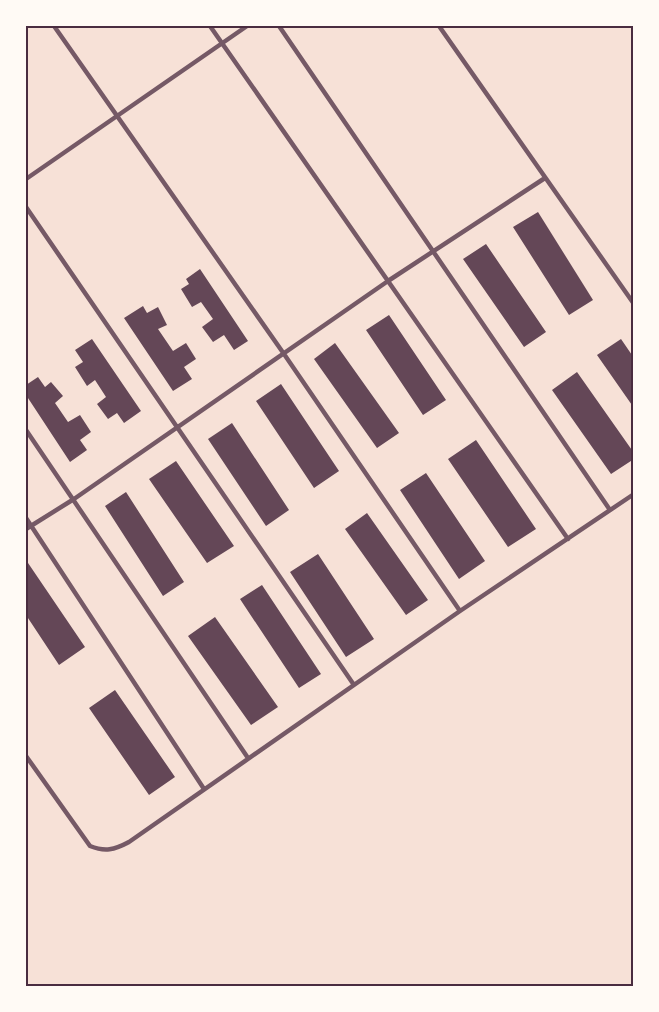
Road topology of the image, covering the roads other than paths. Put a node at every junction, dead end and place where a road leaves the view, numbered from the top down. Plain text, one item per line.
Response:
1 (54, 26) edge
2 (210, 26) edge
3 (248, 26) edge
4 (279, 26) edge
5 (440, 26) edge
6 (222, 43) junction
7 (117, 117) junction
8 (545, 178) junction
9 (26, 179) edge
10 (26, 207) edge
11 (434, 252) junction
12 (388, 281) junction
13 (633, 304) edge
14 (284, 354) junction
15 (177, 427) junction
16 (26, 430) edge
17 (633, 494) edge
18 (74, 499) junction
19 (610, 510) junction
20 (26, 518) edge
21 (31, 526) junction
22 (26, 529) edge
23 (568, 539) junction
24 (460, 611) junction
25 (354, 685) junction
26 (26, 756) edge
27 (248, 758) junction
28 (204, 789) junction

1 - 7 lane
2 - 6 lane
3 - 6 lane
4 - 11 lane
5 - 8 lane
6 - 7 lane
6 - 12 lane
7 - 9 lane
7 - 14 lane
8 - 11 lane
8 - 13 lane
10 - 15 lane
11 - 12 lane
11 - 19 lane
12 - 14 lane
12 - 23 lane
14 - 15 lane
14 - 24 lane
15 - 18 lane
15 - 25 lane
16 - 18 lane
17 - 19 lane
18 - 21 lane
18 - 27 lane
19 - 23 lane
20 - 21 lane
21 - 22 lane
21 - 28 lane
23 - 24 lane
24 - 25 lane
25 - 27 lane
26 - 28 lane
27 - 28 lane

